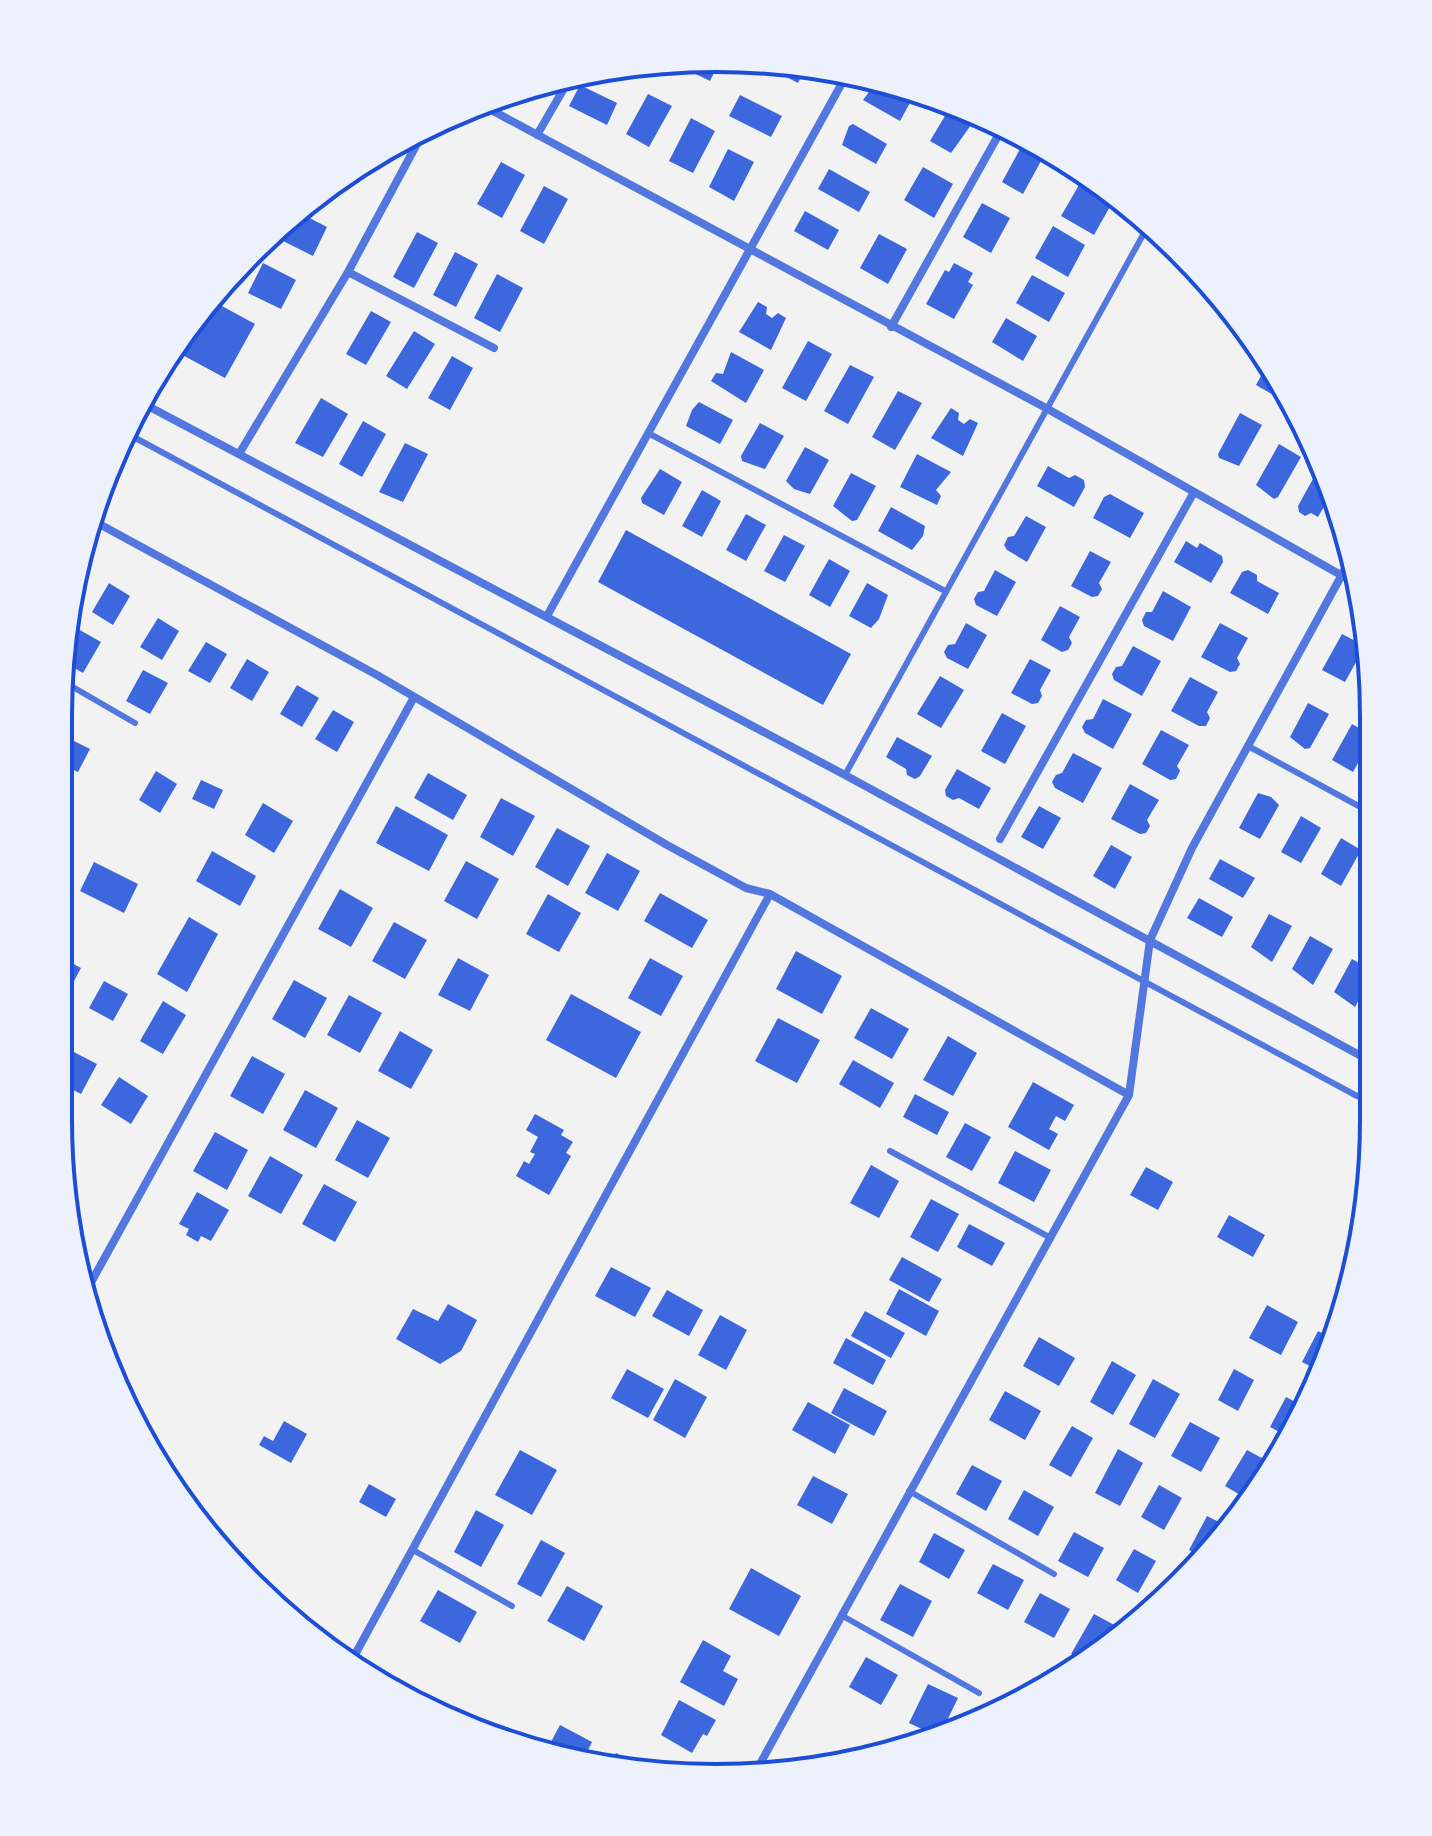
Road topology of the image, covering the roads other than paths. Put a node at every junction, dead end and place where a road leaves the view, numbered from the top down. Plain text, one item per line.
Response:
1 (841, 84) edge
2 (563, 91) edge
3 (494, 112) edge
4 (537, 135) junction
5 (998, 137) edge
6 (416, 146) edge
7 (1143, 234) edge
8 (750, 248) junction
9 (348, 272) junction
10 (891, 327) junction
11 (494, 348) dead end
12 (151, 407) edge
13 (1046, 408) junction
14 (648, 433) junction
15 (135, 438) edge
16 (239, 454) junction
17 (1194, 492) junction
18 (101, 525) edge
19 (1344, 572) edge
20 (1341, 576) junction
21 (1345, 578) edge
22 (945, 591) junction
23 (547, 616) junction
24 (73, 687) edge
25 (413, 699) junction
26 (135, 723) dead end
27 (1248, 746) junction
28 (845, 775) junction
29 (1360, 807) edge
30 (1000, 839) dead end
31 (770, 894) junction
32 (1150, 940) junction
33 (1142, 983) junction
34 (1360, 1055) edge
35 (1129, 1095) junction
36 (1357, 1096) dead end
37 (890, 1151) dead end
38 (1049, 1237) junction
39 (92, 1280) edge
40 (909, 1491) junction
41 (413, 1550) junction
42 (1054, 1574) dead end
43 (512, 1606) dead end
44 (841, 1615) junction
45 (356, 1653) edge
46 (979, 1693) dead end
47 (761, 1763) edge

1 - 8 street
2 - 4 street
3 - 4 street
4 - 8 street
5 - 10 street
6 - 9 street
7 - 13 lane
8 - 10 street
8 - 14 street
9 - 11 street
9 - 16 street
10 - 13 street
12 - 16 street
13 - 17 street
13 - 22 lane
14 - 22 lane
14 - 23 street
15 - 33 lane
16 - 23 street
17 - 20 street
17 - 30 street
18 - 25 street
19 - 20 street
20 - 21 street
20 - 27 street
22 - 28 lane
23 - 28 street
24 - 26 lane
25 - 31 street
25 - 39 street
27 - 29 lane
27 - 32 street
28 - 32 street
31 - 35 street
31 - 41 street
32 - 33 street
32 - 34 street
33 - 35 street
33 - 36 lane
35 - 38 street
37 - 38 lane
38 - 40 street
40 - 42 lane
40 - 44 street
41 - 43 lane
41 - 45 street
44 - 46 lane
44 - 47 street

